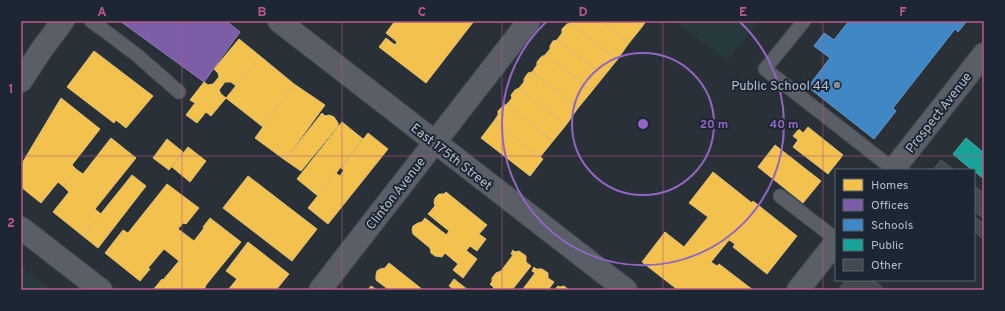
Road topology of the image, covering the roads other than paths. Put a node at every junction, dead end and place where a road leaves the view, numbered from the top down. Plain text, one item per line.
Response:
1 (63, 21) edge
2 (91, 21) edge
3 (279, 21) edge
4 (529, 21) edge
5 (804, 21) edge
6 (984, 54) edge
7 (21, 81) edge
8 (179, 92) dead end
9 (435, 143) junction
10 (893, 169) edge
11 (780, 196) dead end
12 (21, 228) edge
13 (835, 238) edge
14 (835, 243) edge
15 (100, 290) edge
16 (320, 290) edge
17 (626, 290) edge
18 (798, 290) edge

1 - 7 street
2 - 8 lane
3 - 9 street, East 175th Street
4 - 9 street, Clinton Avenue
5 - 10 lane
6 - 10 street, Prospect Avenue
9 - 16 street, Clinton Avenue
9 - 17 street, East 175th Street
11 - 13 lane
12 - 15 street
14 - 18 street

